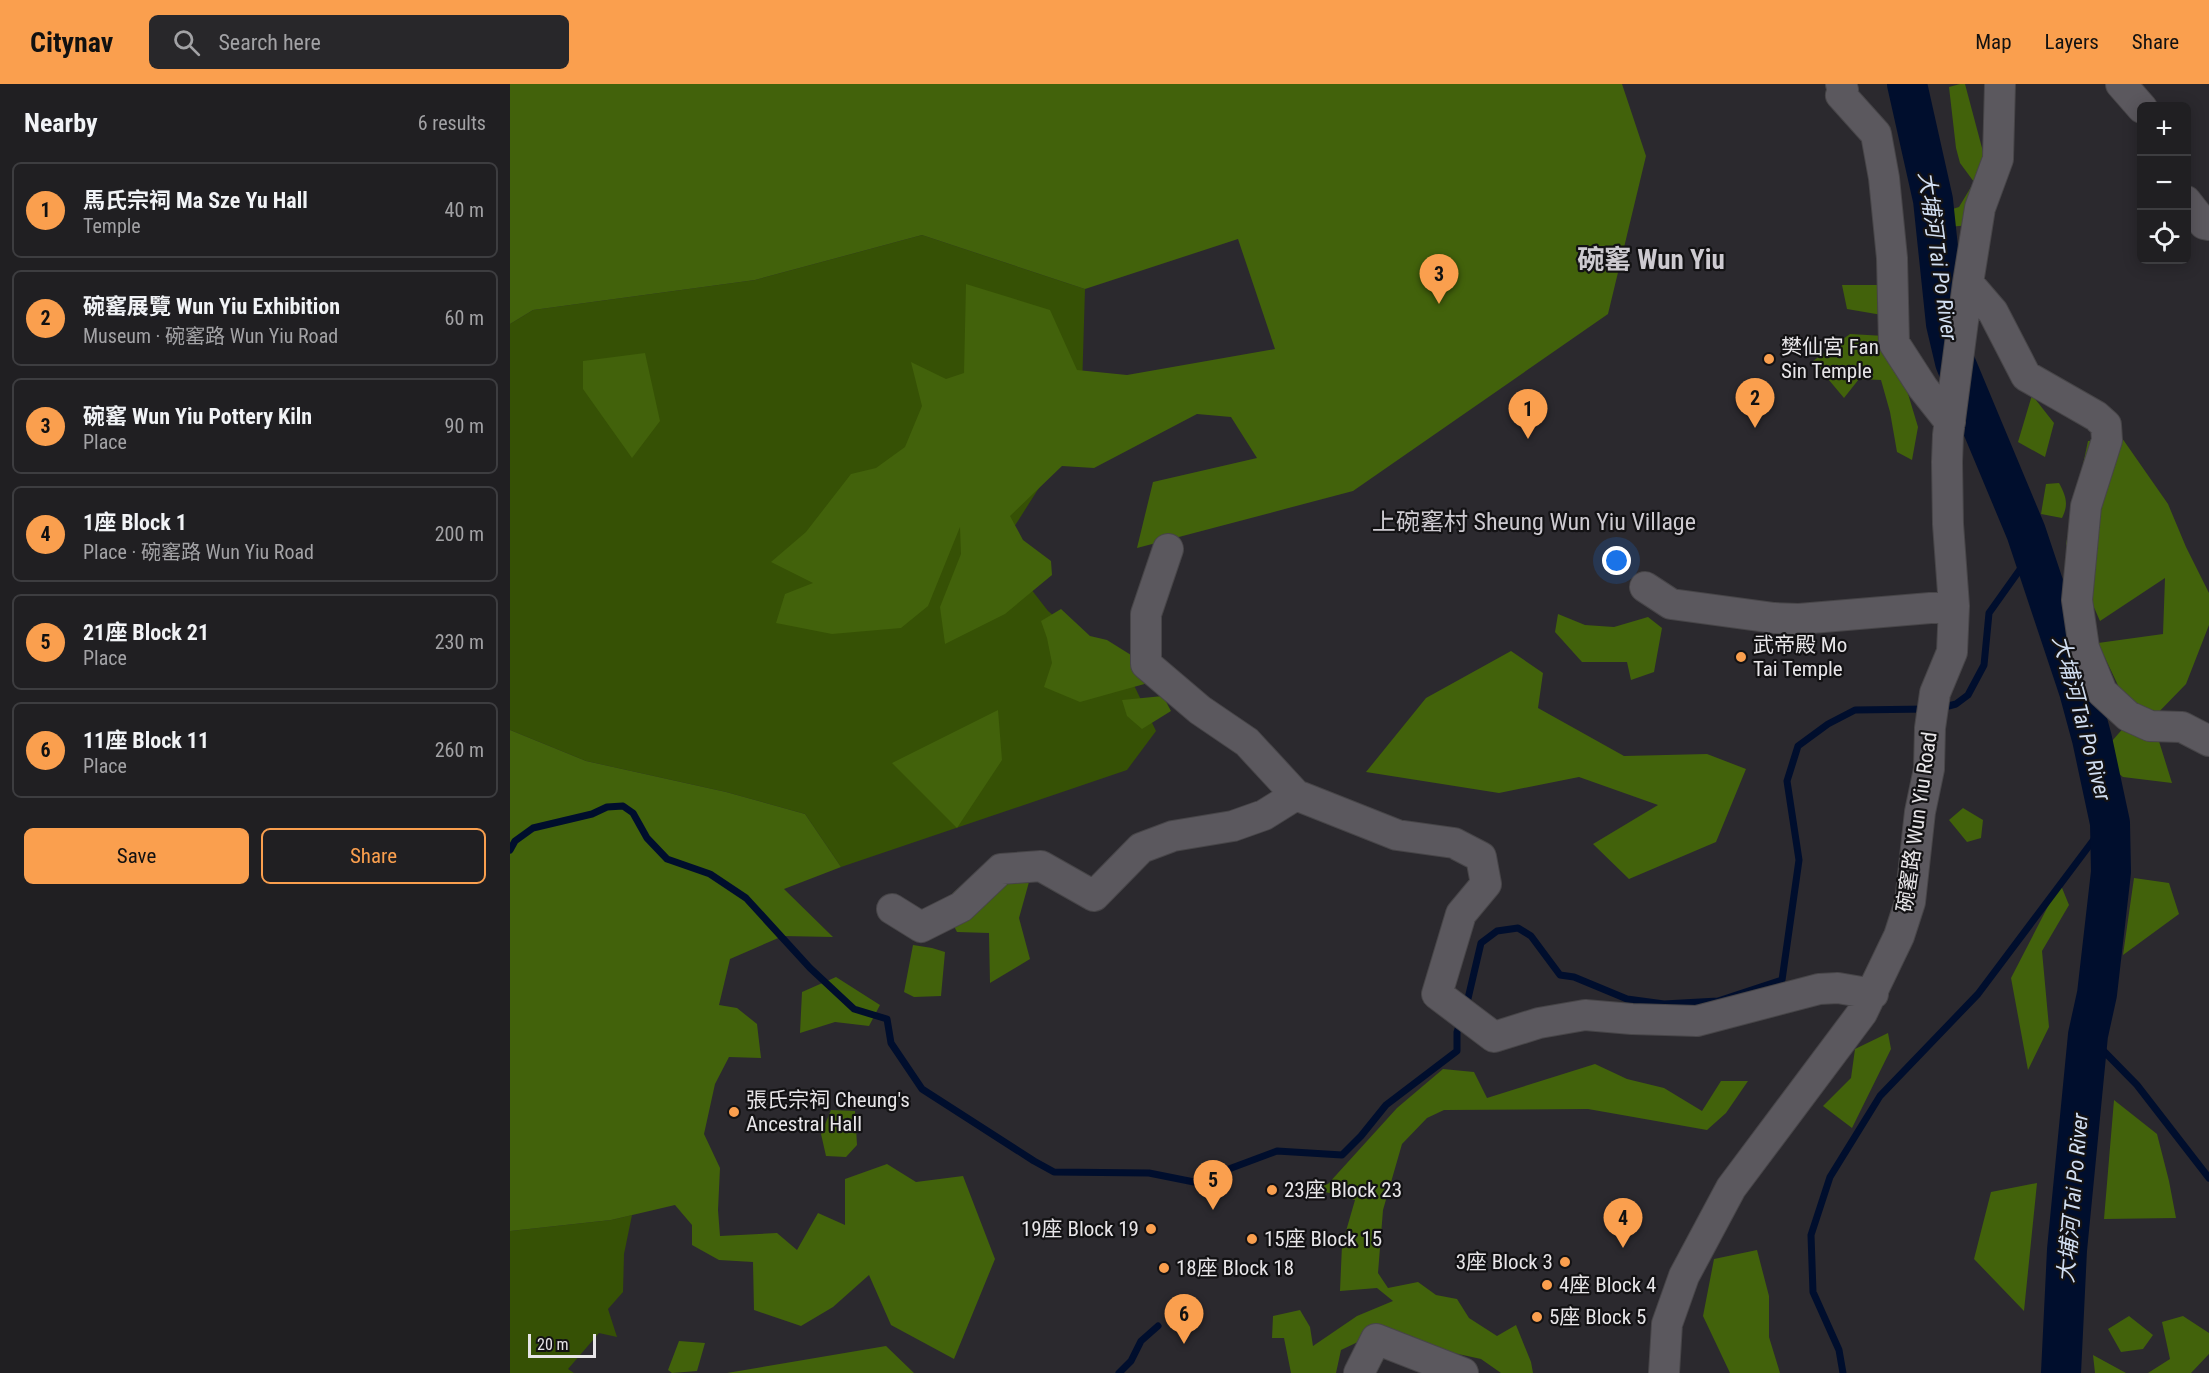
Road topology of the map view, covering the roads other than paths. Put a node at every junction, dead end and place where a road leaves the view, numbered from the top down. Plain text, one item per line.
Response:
1 (1841, 84) edge
2 (2000, 84) edge
3 (2121, 84) edge
4 (2137, 102) edge
5 (2191, 206) edge
6 (2209, 225) edge
7 (1968, 283) junction
8 (1950, 417) junction
9 (1168, 549) dead end
10 (1645, 587) dead end
11 (1954, 606) junction
12 (2209, 741) edge
13 (1296, 795) junction
14 (892, 909) dead end
15 (1873, 994) junction
16 (1359, 1373) edge
17 (1463, 1373) edge
18 (1664, 1373) edge

1 - 8 street
2 - 7 street, 碗窰路 Wun Yiu Road
3 - 4 street
5 - 6 street
7 - 8 street, 碗窰路 Wun Yiu Road
7 - 12 street
8 - 11 street, 碗窰路 Wun Yiu Road
9 - 13 street
10 - 11 street
11 - 15 street, 碗窰路 Wun Yiu Road
13 - 14 street
13 - 15 street
15 - 18 street, 碗窰路 Wun Yiu Road
16 - 17 street

